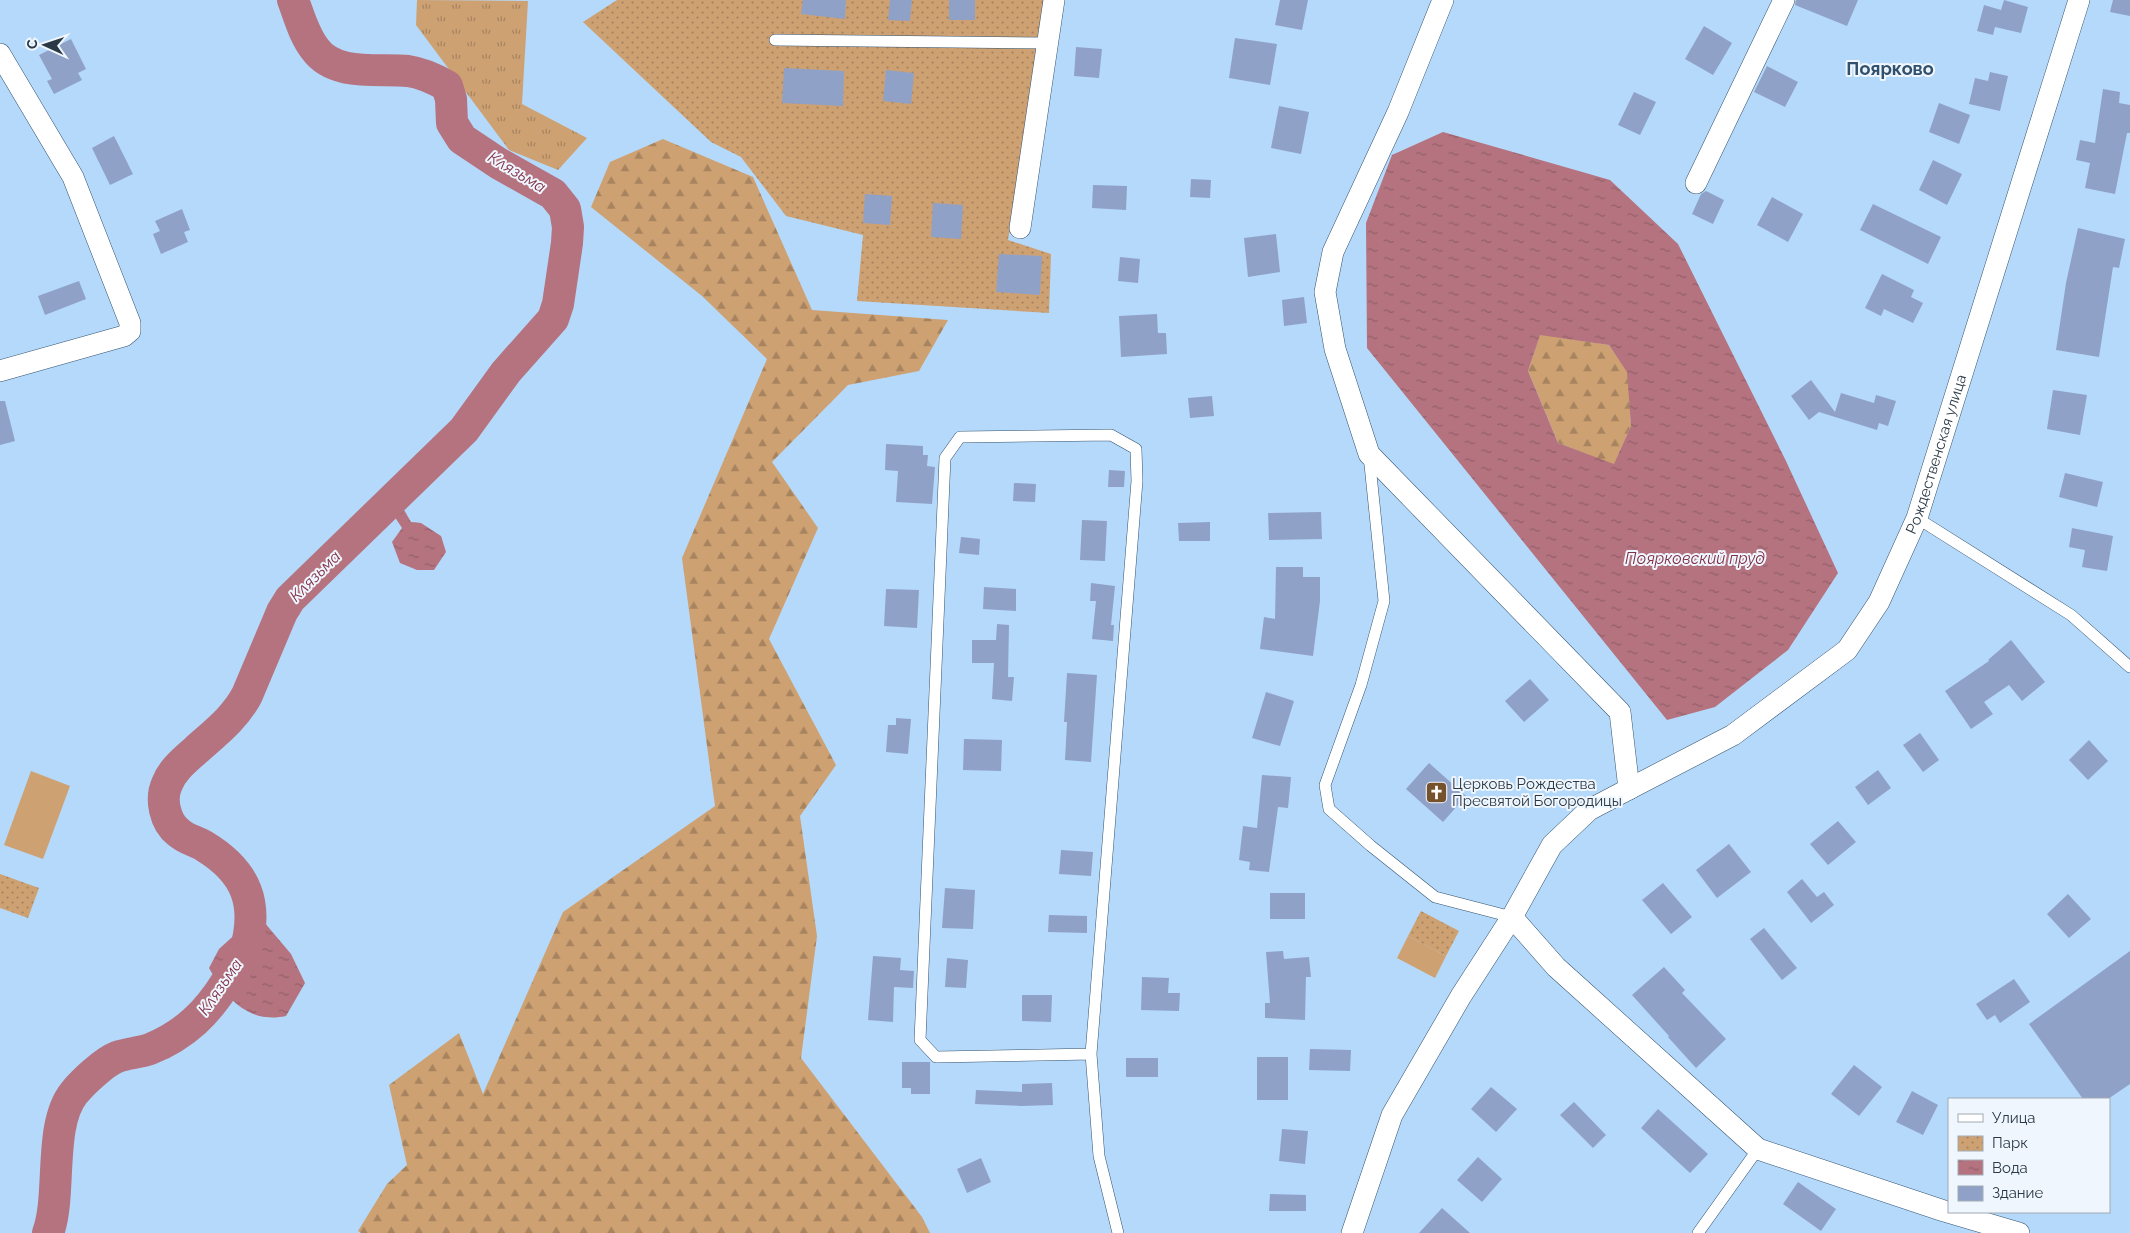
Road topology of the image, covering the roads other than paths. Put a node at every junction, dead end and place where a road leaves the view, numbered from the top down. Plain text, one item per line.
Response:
1 (1054, 0) edge
2 (1443, 0) edge
3 (1784, 0) edge
4 (2079, 0) edge
5 (775, 40) dead end
6 (1047, 42) junction
7 (0, 54) edge
8 (1696, 182) dead end
9 (1020, 228) dead end
10 (0, 372) edge
11 (1369, 454) junction
12 (1917, 518) junction
13 (2130, 667) edge
14 (1629, 789) junction
15 (1512, 917) junction
16 (1091, 1054) junction
17 (1758, 1148) junction
18 (1948, 1212) edge
19 (1951, 1213) edge
20 (1118, 1233) edge
21 (1352, 1233) edge
22 (1698, 1233) edge
23 (2019, 1233) edge

1 - 6 street
2 - 11 street
3 - 8 street
4 - 12 street, Рождественская улица
5 - 6 lane
6 - 9 street
7 - 10 street
11 - 14 street
11 - 15 lane
12 - 13 lane
12 - 14 street, Рождественская улица
14 - 15 street, Рождественская улица
15 - 17 street
15 - 21 street, Рождественская улица
16 - 16 lane
16 - 20 lane
17 - 18 street
17 - 22 lane
19 - 23 street

